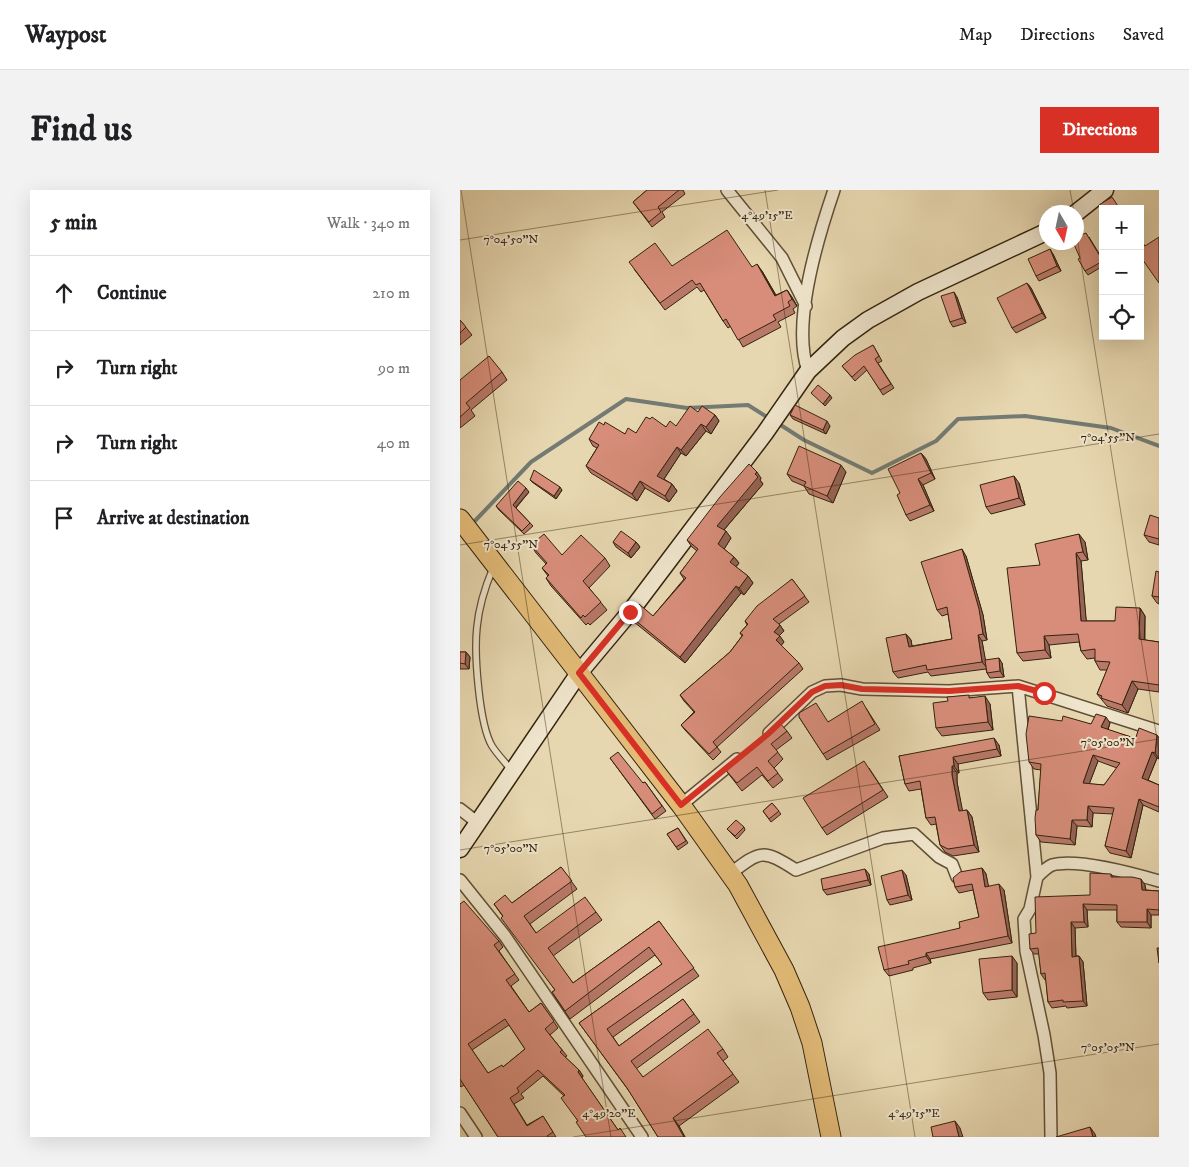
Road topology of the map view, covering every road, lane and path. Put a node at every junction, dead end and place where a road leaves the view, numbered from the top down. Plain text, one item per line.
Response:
1 (727, 190) edge
2 (834, 190) edge
3 (1105, 190) edge
4 (1084, 207) edge
5 (1039, 235) edge
6 (806, 306) junction
7 (808, 371) junction
8 (462, 521) edge
9 (494, 564) junction
10 (579, 673) junction
11 (1018, 686) junction
12 (1159, 732) edge
13 (760, 740) edge
14 (746, 752) edge
15 (512, 771) junction
16 (681, 805) junction
17 (460, 809) edge
18 (478, 823) junction
19 (460, 848) edge
20 (730, 874) junction
21 (957, 877) edge
22 (1037, 877) junction
23 (460, 880) edge
24 (1159, 881) edge
25 (460, 1114) edge
26 (476, 1137) edge
27 (642, 1137) edge
28 (831, 1137) edge
29 (1051, 1137) edge

1 - 6 street
2 - 6 street
3 - 4 main road
5 - 7 main road
6 - 7 street
7 - 10 main road
8 - 9 main road
9 - 10 main road
9 - 15 lane
10 - 15 main road
10 - 16 main road
11 - 12 street
11 - 13 street
11 - 22 street
14 - 16 street
15 - 18 main road
16 - 20 main road
17 - 18 street
18 - 19 main road
20 - 21 street
20 - 28 main road
22 - 24 street
22 - 29 street
23 - 27 street
25 - 26 street

